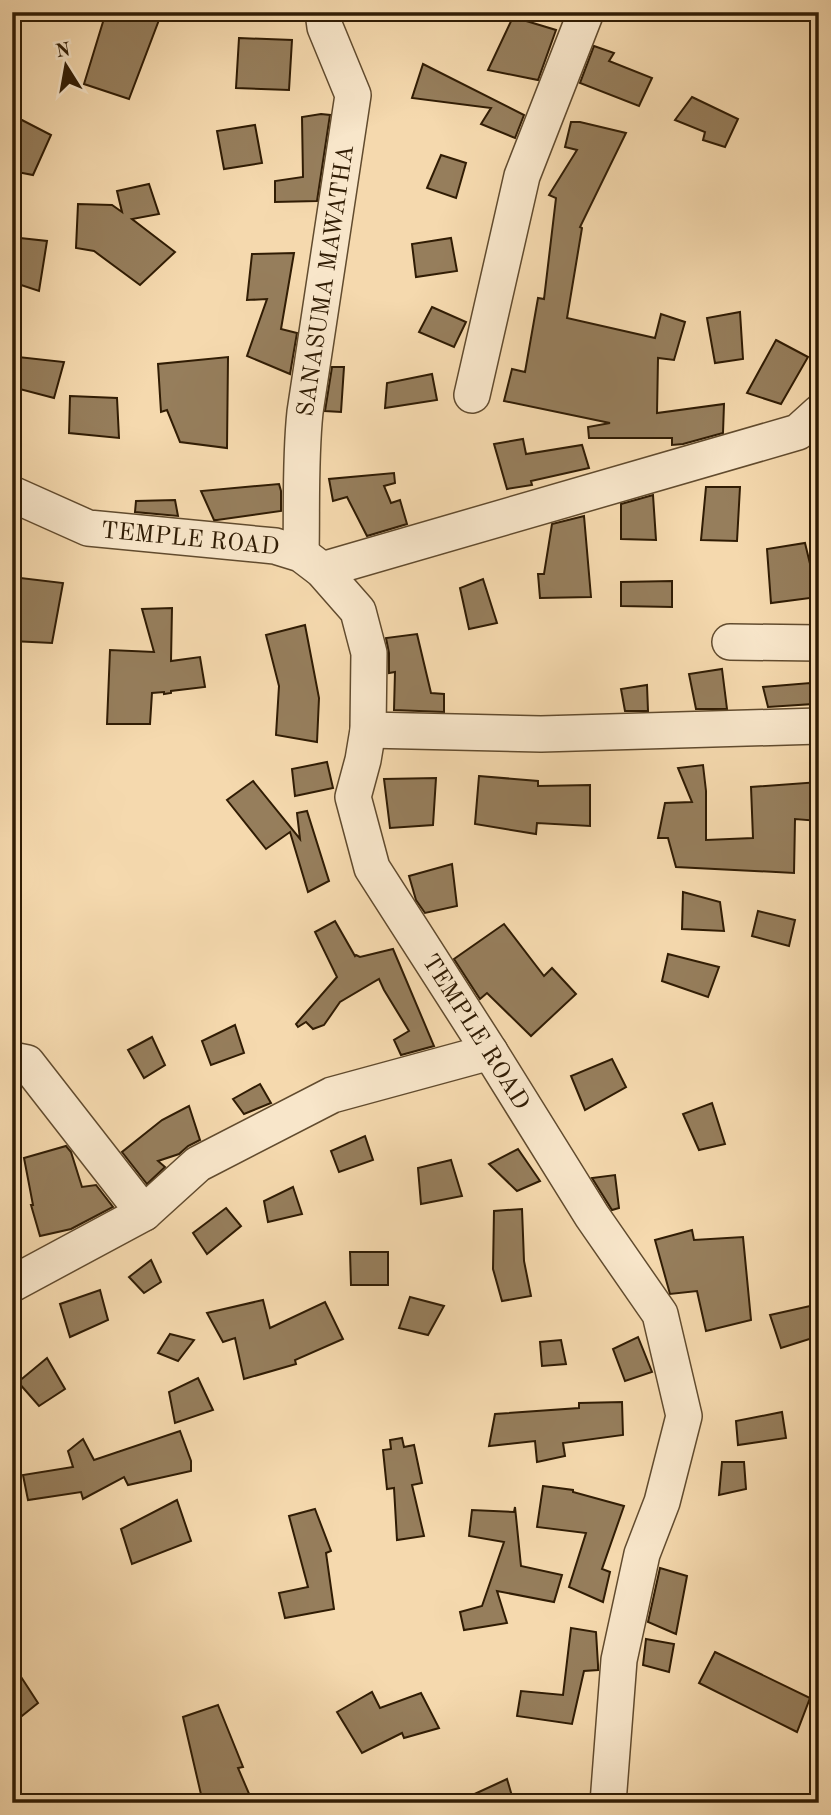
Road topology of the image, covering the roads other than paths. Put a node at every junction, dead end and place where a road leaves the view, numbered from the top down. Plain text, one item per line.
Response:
1 (323, 12) edge
2 (586, 12) edge
3 (472, 395) dead end
4 (819, 413) edge
5 (12, 494) edge
6 (312, 562) junction
7 (730, 642) dead end
8 (819, 643) edge
9 (819, 726) edge
10 (368, 730) junction
11 (490, 1052) junction
12 (12, 1060) edge
13 (144, 1213) junction
14 (12, 1284) edge
15 (608, 1803) edge

1 - 6 street, SANASUMA MAWATHA
2 - 3 street
4 - 6 street
5 - 6 street, TEMPLE ROAD
6 - 10 street, TEMPLE ROAD
7 - 8 street
9 - 10 street
10 - 11 street, TEMPLE ROAD
11 - 13 street
11 - 15 street, TEMPLE ROAD
12 - 13 street
13 - 14 street

